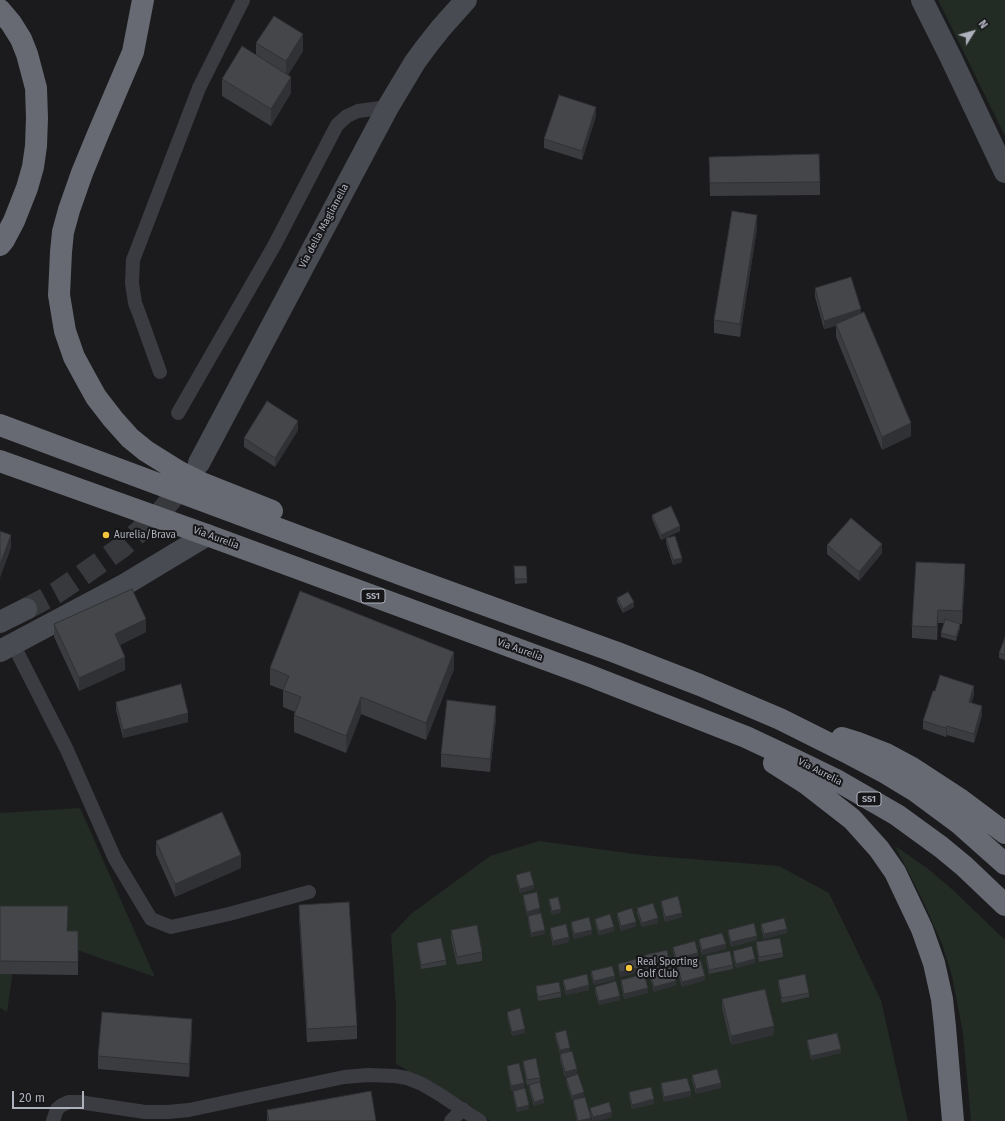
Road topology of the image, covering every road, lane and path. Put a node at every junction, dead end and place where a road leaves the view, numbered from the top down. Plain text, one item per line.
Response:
1 (143, 0) edge
2 (159, 0) edge
3 (243, 0) edge
4 (466, 0) edge
5 (922, 0) edge
6 (0, 10) edge
7 (133, 52) junction
8 (388, 107) junction
9 (1005, 172) edge
10 (0, 245) edge
11 (160, 372) dead end
12 (178, 414) dead end
13 (0, 425) edge
14 (0, 461) edge
15 (199, 463) tunnel mouth
16 (0, 468) edge
17 (32, 473) junction
18 (207, 535) junction
19 (408, 577) junction
20 (26, 609) tunnel mouth
21 (0, 622) edge
22 (7, 647) edge
23 (780, 720) junction
24 (712, 724) junction
25 (1005, 833) edge
26 (1005, 864) edge
27 (309, 892) dead end
28 (1005, 904) edge
29 (463, 1109) junction
30 (53, 1121) edge
31 (451, 1121) edge
32 (480, 1121) edge
33 (953, 1121) edge

1 - 7 highway
2 - 7 highway
3 - 11 lane
4 - 8 street, Via della Maglianella
5 - 9 street
6 - 10 highway
7 - 19 highway
8 - 12 lane
8 - 15 street, Via della Maglianella
13 - 19 highway
14 - 17 highway, Via Aurelia / SS1
16 - 17 highway
17 - 18 highway, Via Aurelia / SS1
18 - 22 street
18 - 24 highway, Via Aurelia / SS1
19 - 23 highway
20 - 21 street
22 - 27 lane
23 - 25 highway
23 - 26 highway
24 - 28 highway, Via Aurelia / SS1
24 - 33 highway
29 - 30 lane
29 - 31 lane
29 - 32 lane

